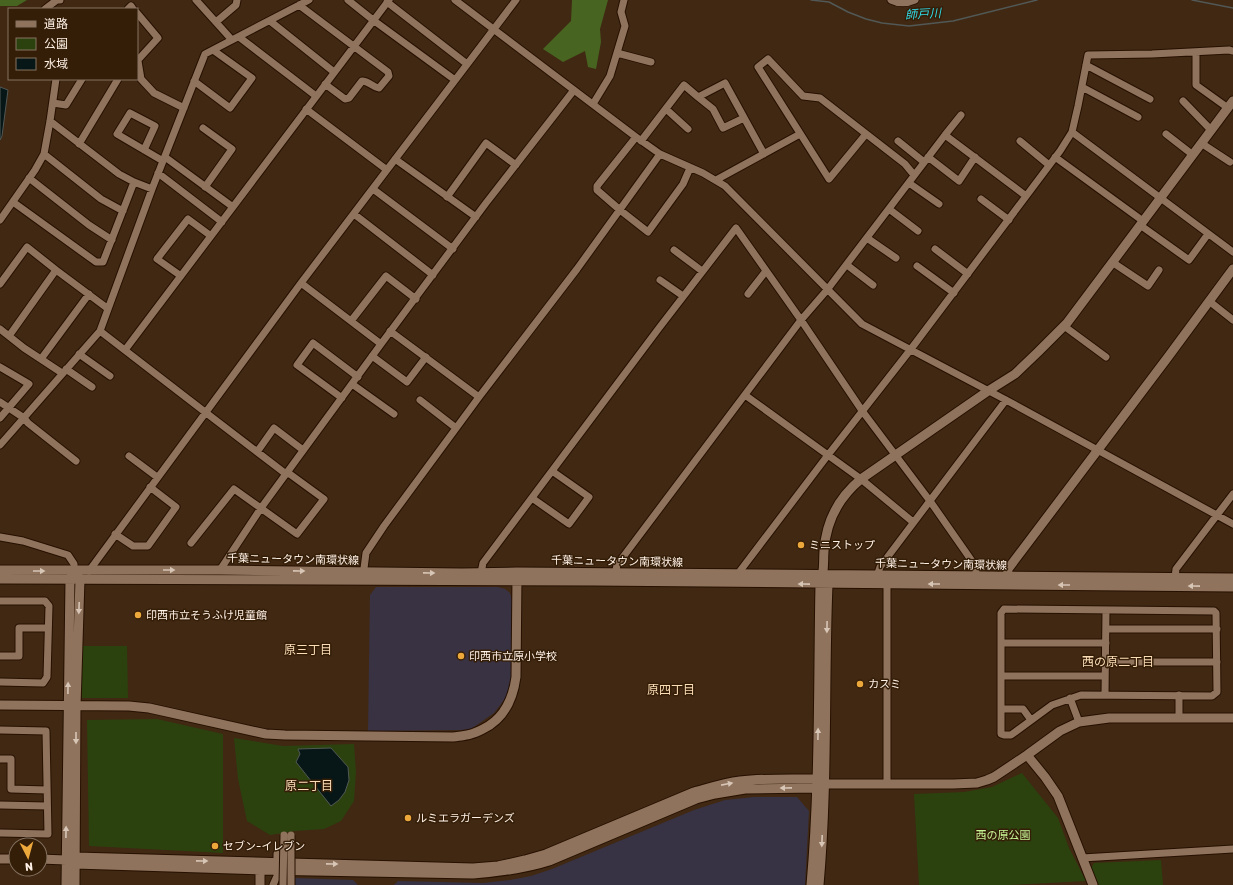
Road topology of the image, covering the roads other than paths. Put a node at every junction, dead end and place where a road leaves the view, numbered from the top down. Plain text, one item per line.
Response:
1 (60, 0) edge
2 (196, 0) edge
3 (237, 0) edge
4 (309, 0) edge
5 (348, 0) edge
6 (454, 0) edge
7 (516, 0) edge
8 (624, 0) edge
9 (891, 0) edge
10 (915, 0) edge
11 (388, 1) edge
12 (299, 5) junction
13 (46, 8) edge
14 (138, 14) edge
15 (373, 20) junction
16 (270, 21) junction
17 (216, 22) junction
18 (493, 29) junction
19 (235, 38) junction
20 (354, 46) junction
21 (213, 50) junction
22 (1233, 51) edge
23 (1196, 52) junction
24 (617, 53) junction
25 (138, 60) edge
26 (651, 62) dead end
27 (467, 64) junction
28 (138, 66) edge
29 (1086, 66) junction
30 (334, 72) junction
31 (56, 80) edge
32 (81, 80) edge
33 (117, 80) edge
34 (455, 80) junction
35 (194, 81) junction
36 (325, 84) junction
37 (1082, 87) junction
38 (574, 90) junction
39 (316, 96) junction
40 (698, 97) junction
41 (1150, 99) dead end
42 (1183, 101) dead end
43 (53, 103) junction
44 (593, 104) junction
45 (1230, 105) edge
46 (184, 108) junction
47 (306, 109) junction
48 (666, 109) junction
49 (961, 116) dead end
50 (1138, 117) dead end
51 (744, 118) junction
52 (50, 121) junction
53 (203, 128) dead end
54 (688, 130) dead end
55 (1211, 130) junction
56 (1072, 132) junction
57 (800, 134) junction
58 (866, 134) junction
59 (1166, 134) dead end
60 (945, 135) junction
61 (638, 139) junction
62 (898, 141) dead end
63 (1020, 141) dead end
64 (1201, 143) junction
65 (79, 144) junction
66 (144, 150) junction
67 (44, 154) junction
68 (660, 154) junction
69 (764, 154) junction
70 (1193, 154) junction
71 (975, 157) junction
72 (1056, 157) junction
73 (164, 159) junction
74 (395, 159) junction
75 (926, 160) junction
76 (1230, 162) dead end
77 (516, 165) junction
78 (1049, 165) junction
79 (690, 168) junction
80 (387, 170) junction
81 (158, 174) junction
82 (914, 176) junction
83 (29, 178) junction
84 (716, 180) junction
85 (134, 182) junction
86 (908, 183) junction
87 (206, 187) junction
88 (152, 189) junction
89 (372, 189) junction
90 (1026, 196) junction
91 (447, 197) junction
92 (1160, 198) junction
93 (982, 200) dead end
94 (13, 202) junction
95 (939, 204) dead end
96 (233, 207) junction
97 (889, 209) junction
98 (620, 210) junction
99 (123, 211) junction
100 (354, 214) junction
101 (476, 218) junction
102 (0, 220) edge
103 (1009, 220) junction
104 (222, 222) junction
105 (1141, 223) junction
106 (918, 231) dead end
107 (1208, 234) junction
108 (211, 236) junction
109 (867, 238) junction
110 (112, 240) junction
111 (453, 249) junction
112 (935, 249) dead end
113 (674, 250) dead end
114 (1233, 252) edge
115 (896, 258) dead end
116 (1112, 262) junction
117 (847, 264) junction
118 (917, 266) dead end
119 (1233, 269) edge
120 (56, 270) junction
121 (1159, 270) dead end
122 (702, 271) junction
123 (766, 271) junction
124 (968, 274) junction
125 (433, 275) junction
126 (181, 276) junction
127 (660, 280) dead end
128 (301, 283) junction
129 (0, 284) edge
130 (873, 285) dead end
131 (828, 290) junction
132 (954, 293) junction
133 (89, 294) junction
134 (748, 294) dead end
135 (683, 296) junction
136 (416, 299) junction
137 (1209, 301) junction
138 (107, 308) junction
139 (801, 320) junction
140 (1233, 320) edge
141 (351, 321) junction
142 (1064, 326) junction
143 (0, 329) edge
144 (100, 330) junction
145 (390, 331) junction
146 (9, 336) junction
147 (381, 344) junction
148 (911, 349) junction
149 (125, 350) junction
150 (79, 354) junction
151 (372, 356) junction
152 (426, 357) junction
153 (1106, 357) dead end
154 (41, 359) junction
155 (0, 367) edge
156 (64, 371) junction
157 (110, 376) dead end
158 (358, 377) junction
159 (352, 384) junction
160 (92, 387) dead end
161 (988, 391) junction
162 (745, 395) junction
163 (479, 397) junction
164 (342, 398) junction
165 (420, 400) dead end
166 (1006, 400) junction
167 (0, 402) edge
168 (9, 407) junction
169 (205, 412) junction
170 (863, 412) junction
171 (394, 414) dead end
172 (0, 418) edge
173 (24, 418) junction
174 (456, 428) junction
175 (0, 445) edge
176 (303, 450) junction
177 (1098, 450) junction
178 (257, 452) junction
179 (828, 455) junction
180 (896, 455) junction
181 (129, 456) dead end
182 (76, 461) dead end
183 (552, 471) junction
184 (287, 473) junction
185 (157, 477) junction
186 (861, 479) junction
187 (150, 487) junction
188 (1233, 494) edge
189 (532, 498) junction
190 (930, 502) junction
191 (261, 508) junction
192 (1217, 514) junction
193 (914, 522) junction
194 (1233, 524) edge
195 (115, 534) junction
196 (0, 537) edge
197 (191, 543) dead end
198 (0, 570) edge
199 (220, 570) junction
200 (88, 571) junction
201 (517, 572) junction
202 (481, 573) junction
203 (616, 574) junction
204 (72, 575) junction
205 (740, 575) junction
206 (824, 575) junction
207 (363, 576) junction
208 (877, 576) junction
209 (976, 576) junction
210 (1007, 577) junction
211 (1175, 578) junction
212 (1233, 578) edge
213 (0, 579) edge
214 (80, 579) junction
215 (517, 582) junction
216 (824, 584) junction
217 (886, 584) junction
218 (1233, 587) edge
219 (0, 601) edge
220 (1106, 610) junction
221 (48, 628) junction
222 (1106, 629) junction
223 (1217, 630) junction
224 (1001, 643) junction
225 (1106, 643) junction
226 (0, 656) edge
227 (1106, 662) junction
228 (1217, 662) junction
229 (1001, 676) junction
230 (1105, 676) junction
231 (0, 682) edge
232 (1105, 695) junction
233 (1179, 695) junction
234 (1070, 698) junction
235 (0, 705) edge
236 (72, 706) junction
237 (1001, 709) junction
238 (1179, 718) junction
239 (1233, 718) edge
240 (1031, 720) junction
241 (1079, 722) junction
242 (0, 730) edge
243 (1027, 754) junction
244 (0, 758) edge
245 (819, 784) junction
246 (887, 784) junction
247 (47, 790) junction
248 (0, 805) edge
249 (47, 806) junction
250 (0, 834) edge
251 (1233, 849) edge
252 (1082, 858) junction
253 (48, 859) edge
254 (66, 860) junction
255 (76, 860) junction
256 (277, 862) junction
257 (260, 866) junction
258 (66, 885) edge
259 (75, 885) edge
260 (260, 885) edge
261 (273, 885) edge
262 (283, 885) edge
263 (291, 885) edge
264 (812, 885) edge
265 (819, 885) edge
266 (1092, 885) edge

1 - 13 street
2 - 17 street
3 - 17 street
4 - 12 street
5 - 15 street
6 - 18 street
7 - 18 street
8 - 24 street
9 - 10 street
11 - 15 street
11 - 27 street
12 - 16 street
12 - 20 street
14 - 25 street
15 - 20 street
15 - 34 street
16 - 19 street
16 - 30 street
17 - 19 street
18 - 27 street
18 - 38 street
19 - 21 street
19 - 39 street
20 - 30 street
20 - 36 street
21 - 35 street
21 - 35 street
22 - 23 street
23 - 29 street
23 - 45 street
24 - 26 street
24 - 44 street
27 - 34 street
28 - 46 street
29 - 37 street
29 - 41 street
30 - 36 street
31 - 43 street
32 - 43 street
33 - 65 street
34 - 74 street
35 - 46 street
36 - 39 street
37 - 50 street
37 - 56 street
38 - 44 street
38 - 77 street
39 - 47 street
40 - 48 street
40 - 51 street
40 - 51 street
42 - 55 street
43 - 52 street
44 - 61 street
45 - 55 street
46 - 73 street
47 - 80 street
47 - 96 street
48 - 54 street
48 - 61 street
49 - 60 street
51 - 69 street
52 - 65 street
52 - 67 street
53 - 87 street
55 - 64 street
56 - 72 street
56 - 92 street
57 - 58 street
57 - 58 street
57 - 69 street
58 - 82 street
59 - 70 street
60 - 71 street
60 - 75 street
61 - 68 street
61 - 98 street
62 - 75 street
63 - 78 street
64 - 70 street
64 - 76 street
65 - 85 street
66 - 66 street
66 - 73 street
67 - 83 street
67 - 99 street
68 - 79 street
68 - 98 street
69 - 84 street
70 - 92 street
71 - 75 street
71 - 90 street
72 - 78 street
72 - 105 street
73 - 81 street
73 - 87 street
74 - 80 street
74 - 91 street
75 - 82 street
77 - 91 street
77 - 101 street
78 - 90 street
79 - 84 street
79 - 98 street
80 - 89 street
81 - 88 street
81 - 104 street
82 - 86 street
83 - 94 street
83 - 110 street
84 - 131 street
85 - 88 street
85 - 99 street
86 - 95 street
86 - 97 street
87 - 96 street
88 - 138 street
89 - 100 street
89 - 111 street
90 - 103 street
91 - 101 street
92 - 105 street
92 - 107 street
93 - 103 street
94 - 102 street
94 - 110 street
96 - 104 street
97 - 106 street
97 - 109 street
98 - 163 street
99 - 110 street
100 - 125 street
100 - 128 street
101 - 111 street
103 - 124 street
104 - 108 street
105 - 107 street
105 - 116 street
107 - 114 street
108 - 126 street
108 - 126 street
109 - 115 street
109 - 117 street
111 - 125 street
112 - 124 street
113 - 122 street
116 - 121 street
116 - 142 street
117 - 130 street
117 - 131 street
118 - 132 street
119 - 137 street
120 - 129 street
120 - 133 street
120 - 146 street
122 - 123 street
122 - 135 street
123 - 134 street
123 - 139 street
124 - 132 street
125 - 136 street
126 - 149 street
127 - 135 street
128 - 141 street
128 - 169 street
131 - 139 street
131 - 148 street
132 - 148 street
133 - 138 street
133 - 154 street
135 - 183 street
136 - 141 street
136 - 145 street
137 - 140 street
137 - 177 street
138 - 144 street
139 - 162 street
139 - 170 street
141 - 147 street
142 - 153 street
142 - 161 street
143 - 146 street
144 - 149 street
144 - 150 street
145 - 147 street
145 - 152 street
146 - 154 street
147 - 151 street
148 - 161 street
148 - 170 street
149 - 169 street
150 - 156 street
150 - 157 street
151 - 152 street
151 - 158 street
152 - 163 street
154 - 156 street
155 - 168 street
156 - 160 street
156 - 173 street
158 - 159 street
158 - 164 street
159 - 164 street
159 - 171 street
161 - 166 street
161 - 180 street
162 - 179 street
162 - 203 street
163 - 174 street
164 - 176 street
165 - 174 street
166 - 177 street
166 - 190 street
167 - 168 street
168 - 172 street
168 - 173 street
169 - 178 street
169 - 185 street
170 - 179 street
170 - 180 street
173 - 175 street
173 - 182 street
174 - 207 street
176 - 178 street
176 - 184 street
177 - 192 street
177 - 210 street
178 - 184 street
179 - 186 street
179 - 205 street
180 - 186 street
180 - 190 street
181 - 185 street
183 - 189 street
183 - 189 street
184 - 191 street
184 - 191 street
185 - 187 street
186 - 193 street
186 - 206 street
187 - 195 street
187 - 195 street
188 - 192 street
189 - 202 street
190 - 193 street
190 - 209 street
191 - 197 street
191 - 199 street
192 - 194 street
192 - 211 street
193 - 208 street
195 - 200 street
196 - 204 street
198 -> 204 street, 千葉ニュータウン南環状線
200 -> 199 street, 千葉ニュータウン南環状線
199 -> 207 street, 千葉ニュータウン南環状線
200 - 204 street, 千葉ニュータウン南環状線
201 - 202 street, 千葉ニュータウン南環状線
201 - 203 street, 千葉ニュータウン南環状線
201 - 215 street
207 -> 202 street, 千葉ニュータウン南環状線
203 - 205 street, 千葉ニュータウン南環状線
204 - 213 street, 千葉ニュータウン南環状線
204 - 214 street, 千葉ニュータウン南環状線
236 -> 204 street
205 - 206 street, 千葉ニュータウン南環状線
206 - 208 street, 千葉ニュータウン南環状線
206 - 216 street
207 - 214 street, 千葉ニュータウン南環状線
207 - 215 street, 千葉ニュータウン南環状線
208 - 209 street, 千葉ニュータウン南環状線
209 - 210 street, 千葉ニュータウン南環状線
210 - 211 street, 千葉ニュータウン南環状線
211 - 212 street, 千葉ニュータウン南環状線
214 -> 236 street
216 -> 215 street, 千葉ニュータウン南環状線
215 - 236 street
216 - 217 street, 千葉ニュータウン南環状線
216 - 245 street
218 -> 217 street, 千葉ニュータウン南環状線
217 - 246 street
219 - 221 street
220 - 222 street
220 - 223 street
220 - 224 street
221 - 226 street
221 - 231 street
222 - 223 street
222 - 225 street
223 - 228 street
224 - 225 street
224 - 229 street
225 - 227 street
227 - 228 street
227 - 230 street
228 - 233 street
229 - 230 street
229 - 237 street
230 - 232 street
232 - 233 street
232 - 234 street
233 - 238 street
234 - 240 street
234 - 241 street
235 - 236 street
254 -> 236 street
236 -> 255 street
237 - 240 street
237 - 240 street
238 - 239 street
238 - 241 street
241 - 243 street
242 - 247 street
243 - 246 street
243 - 252 street
244 - 247 street
245 - 246 street
245 - 256 street
245 - 264 street
245 -> 265 street
247 - 249 street
248 - 249 street
249 - 250 street
251 - 252 street
252 - 266 street
253 - 254 street
254 - 255 street
254 - 258 street
255 - 257 street
255 - 259 street
256 - 257 street
256 - 261 street
257 - 260 street
262 - 263 street, bridge

